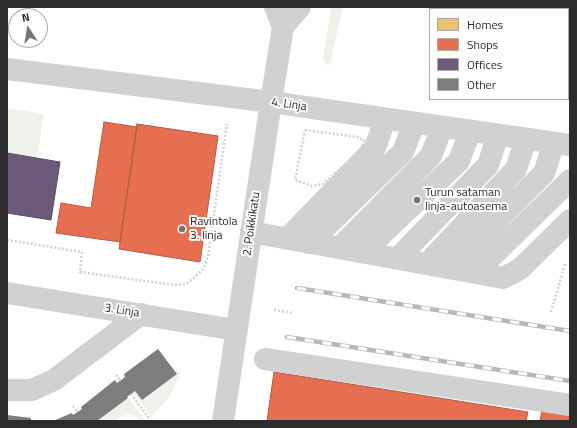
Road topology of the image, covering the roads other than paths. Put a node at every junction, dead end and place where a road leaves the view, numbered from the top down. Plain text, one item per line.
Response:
1 (275, 7) edge
2 (300, 7) edge
3 (283, 27) junction
4 (7, 69) edge
5 (271, 102) junction
6 (385, 119) junction
7 (414, 123) junction
8 (442, 127) junction
9 (470, 131) junction
10 (498, 135) junction
11 (526, 139) junction
12 (562, 144) edge
13 (570, 180) edge
14 (570, 220) edge
15 (251, 232) junction
16 (287, 239) junction
17 (310, 243) junction
18 (339, 248) junction
19 (363, 252) junction
20 (397, 258) junction
21 (427, 264) junction
22 (450, 268) junction
23 (475, 273) junction
24 (7, 293) edge
25 (141, 314) junction
26 (236, 330) junction
27 (265, 359) dead end
28 (7, 390) edge
29 (570, 404) edge
30 (223, 421) edge

1 - 3 street
2 - 3 street
3 - 5 street, 2. Poikkikatu
4 - 5 street, 4. Linja
5 - 6 street, 4. Linja
5 - 15 street, 2. Poikkikatu
6 - 7 street, 4. Linja
6 - 16 street
7 - 8 street, 4. Linja
7 - 17 street
8 - 9 street, 4. Linja
8 - 18 street
9 - 10 street, 4. Linja
9 - 19 street
10 - 11 street, 4. Linja
10 - 20 street
11 - 12 street, 4. Linja
11 - 21 street
12 - 22 street
13 - 23 street
14 - 23 street
15 - 16 street
15 - 26 street, 2. Poikkikatu
16 - 17 street
17 - 18 street
18 - 19 street
19 - 20 street
20 - 21 street
21 - 22 street
22 - 23 street
24 - 25 street, 3. Linja
25 - 26 street, 3. Linja
25 - 28 street
26 - 30 street, 2. Poikkikatu
27 - 29 street

